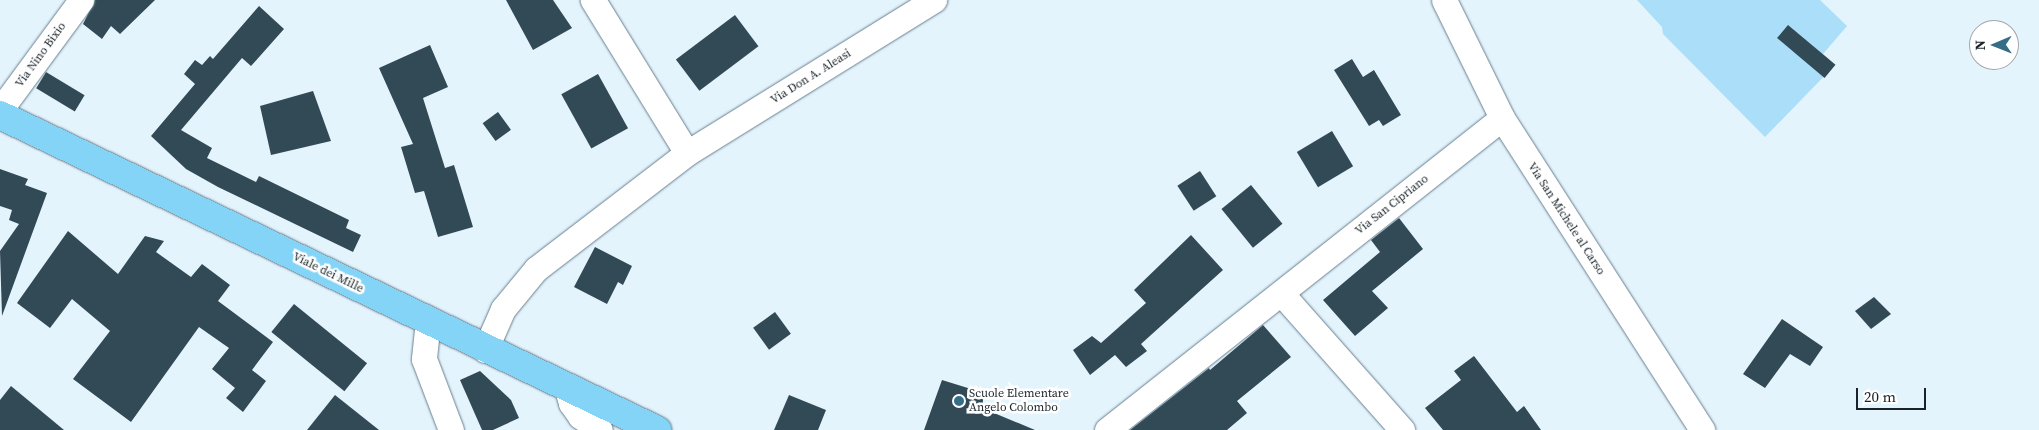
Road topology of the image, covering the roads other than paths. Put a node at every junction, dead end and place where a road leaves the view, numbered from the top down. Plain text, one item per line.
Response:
1 (81, 0) edge
2 (593, 0) edge
3 (934, 0) edge
4 (1444, 0) edge
5 (0, 110) edge
6 (0, 115) edge
7 (1502, 118) junction
8 (687, 153) junction
9 (1281, 293) junction
10 (428, 320) junction
11 (485, 350) junction
12 (568, 389) junction
13 (451, 430) edge
14 (600, 430) edge
15 (657, 430) edge
16 (1107, 430) edge
17 (1402, 430) edge
18 (1702, 430) edge

1 - 5 street, Via Nino Bixio
2 - 8 street
3 - 8 street, Via Don A. Aleasi
4 - 7 street, Via San Michele al Carso
6 - 10 main road, Viale dei Mille
7 - 9 street, Via San Cipriano
7 - 18 street, Via San Michele al Carso
8 - 11 street, Via Don A. Aleasi
9 - 16 street, Via San Cipriano
9 - 17 street
10 - 11 main road, Viale dei Mille
10 - 13 street
11 - 12 main road, Viale dei Mille
12 - 14 street
12 - 15 main road, Viale dei Mille

